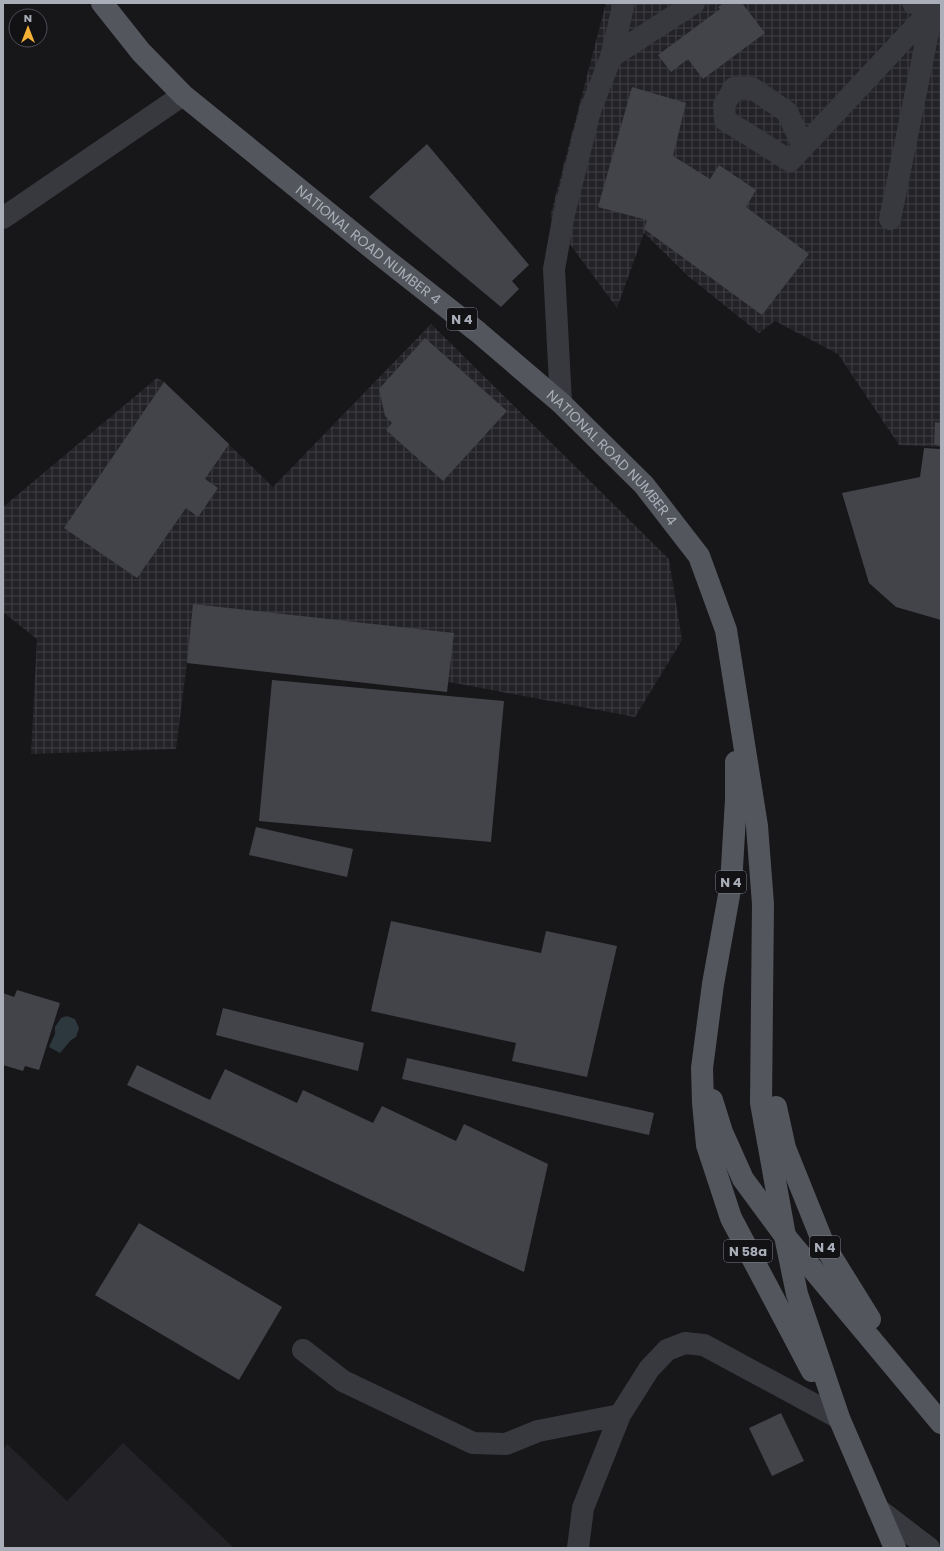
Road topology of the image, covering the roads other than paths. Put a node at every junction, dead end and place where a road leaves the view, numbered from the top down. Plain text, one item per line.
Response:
1 (102, 3) edge
2 (624, 3) edge
3 (694, 3) edge
4 (929, 7) edge
5 (610, 57) junction
6 (183, 95) junction
7 (803, 146) dead end
8 (3, 218) edge
9 (890, 219) dead end
10 (561, 403) junction
11 (736, 695) junction
12 (761, 1048) junction
13 (702, 1068) junction
14 (785, 1236) junction
15 (303, 1350) dead end
16 (620, 1415) junction
17 (839, 1418) junction
18 (941, 1423) edge
19 (878, 1509) junction
20 (578, 1548) edge
21 (895, 1548) edge
22 (929, 1548) edge

1 - 6 main road, NATIONAL ROAD NUMBER 4 / N 4
2 - 5 street
3 - 5 street
4 - 7 street
4 - 9 street
5 - 10 street
6 - 8 street
6 - 10 main road, NATIONAL ROAD NUMBER 4 / N 4
10 - 11 main road, NATIONAL ROAD NUMBER 4 / N 4
11 - 12 main road, N 4
11 - 13 main road, N 4
12 - 14 main road
12 - 18 main road, N 4
13 - 14 main road, N 4
13 - 17 main road, N 58a
14 - 17 main road, N 58a
14 - 18 main road, N 4
15 - 16 street
16 - 17 street
16 - 20 street
17 - 19 main road, N 58a
19 - 21 main road, N 58a
19 - 22 street

